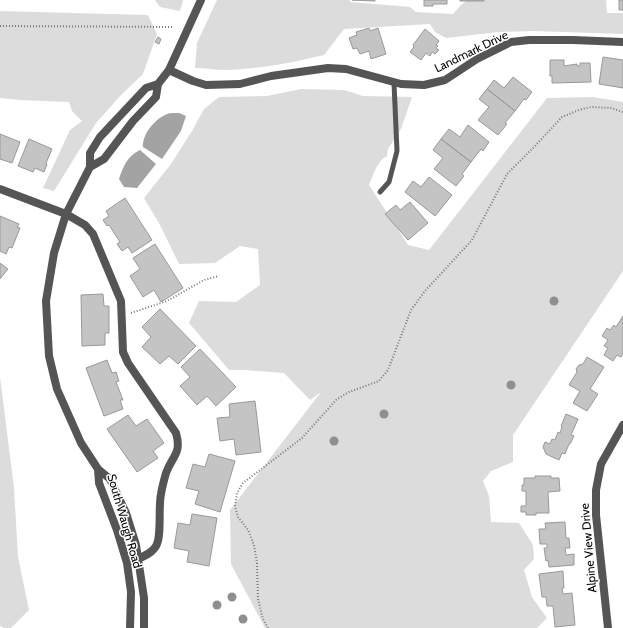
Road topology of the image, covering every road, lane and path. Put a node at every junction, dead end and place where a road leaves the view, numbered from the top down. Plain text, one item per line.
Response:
1 (201, 0) edge
2 (0, 26) edge
3 (173, 27) dead end
4 (623, 42) edge
5 (169, 70) junction
6 (394, 82) junction
7 (158, 84) junction
8 (623, 112) edge
9 (90, 168) junction
10 (0, 189) edge
11 (380, 192) dead end
12 (66, 214) junction
13 (219, 276) dead end
14 (122, 314) junction
15 (623, 425) edge
16 (98, 469) junction
17 (139, 559) junction
18 (127, 563) junction
19 (130, 628) edge
20 (144, 628) edge
21 (268, 628) edge
22 (608, 628) edge

1 - 5 street, South Waugh Road
2 - 3 path
4 - 6 street, Landmark Drive
5 - 6 street, Landmark Drive
5 - 7 street, South Waugh Road
6 - 11 lane
7 - 9 street, South Waugh Road
7 - 9 street, South Waugh Road
8 - 21 path
9 - 12 street, South Waugh Road
10 - 12 street
12 - 14 street
12 - 16 street, South Waugh Road
13 - 14 path
14 - 17 street
15 - 22 street, Alpine View Drive
16 - 17 street, South Waugh Road
16 - 18 street, South Waugh Road
17 - 18 street
17 - 20 street, South Waugh Road
18 - 19 street, South Waugh Road

